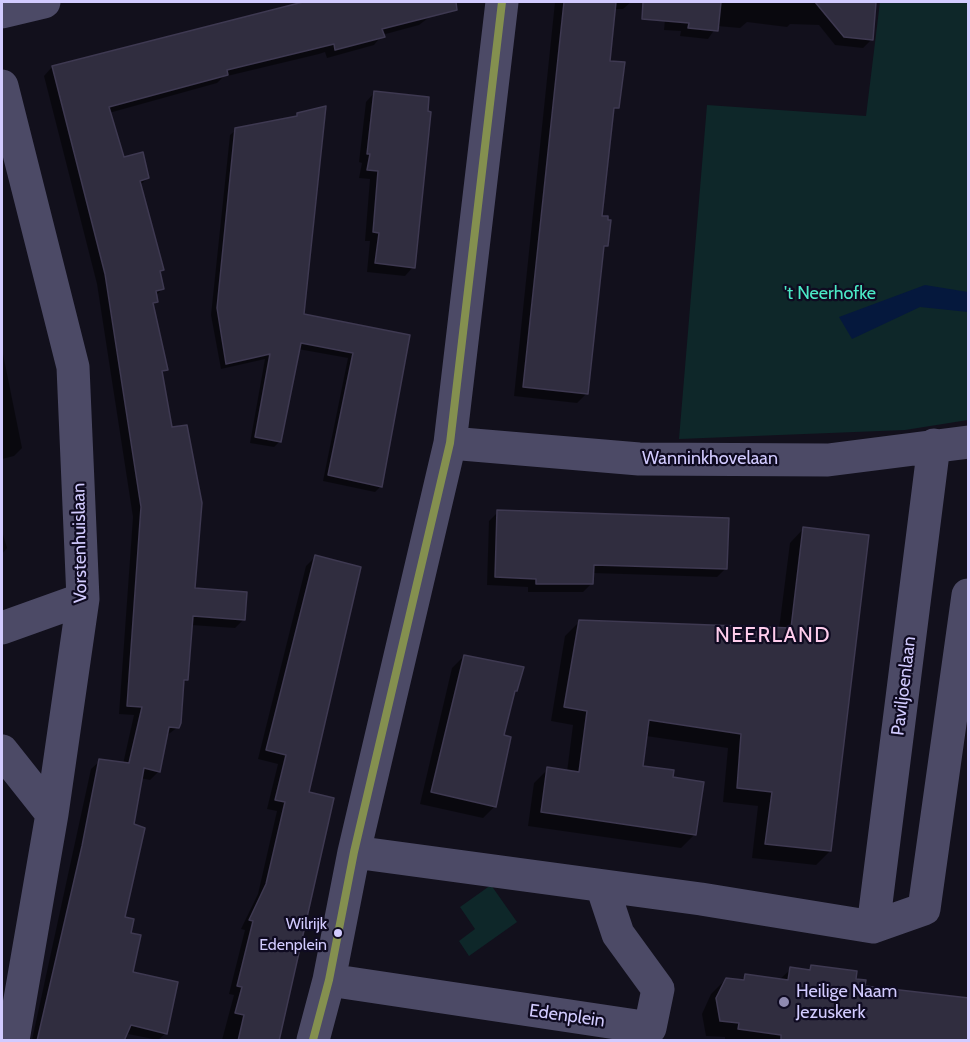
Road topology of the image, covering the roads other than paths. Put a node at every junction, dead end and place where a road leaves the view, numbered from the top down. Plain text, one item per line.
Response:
1 (44, 2) edge
2 (502, 2) edge
3 (2, 12) edge
4 (2, 86) edge
5 (969, 442) edge
6 (450, 443) junction
7 (934, 445) junction
8 (969, 596) edge
9 (83, 599) junction
10 (2, 628) edge
11 (2, 751) edge
12 (52, 814) junction
13 (354, 852) junction
14 (602, 886) junction
15 (873, 927) junction
16 (329, 980) junction
17 (11, 1013) edge
18 (13, 1041) edge
19 (313, 1041) edge

1 - 3 street
2 - 6 street
4 - 9 street, Vorstenhuislaan
5 - 7 street, Wanninkhovelaan
6 - 7 street, Wanninkhovelaan
6 - 13 street
7 - 15 street, Paviljoenlaan
8 - 15 street
9 - 10 street
9 - 12 street, Vorstenhuislaan
11 - 12 street
12 - 17 street, Vorstenhuislaan
13 - 14 street
13 - 16 street
14 - 15 street
14 - 16 street, Edenplein
16 - 19 street
17 - 18 street, Vorstenhuislaan

